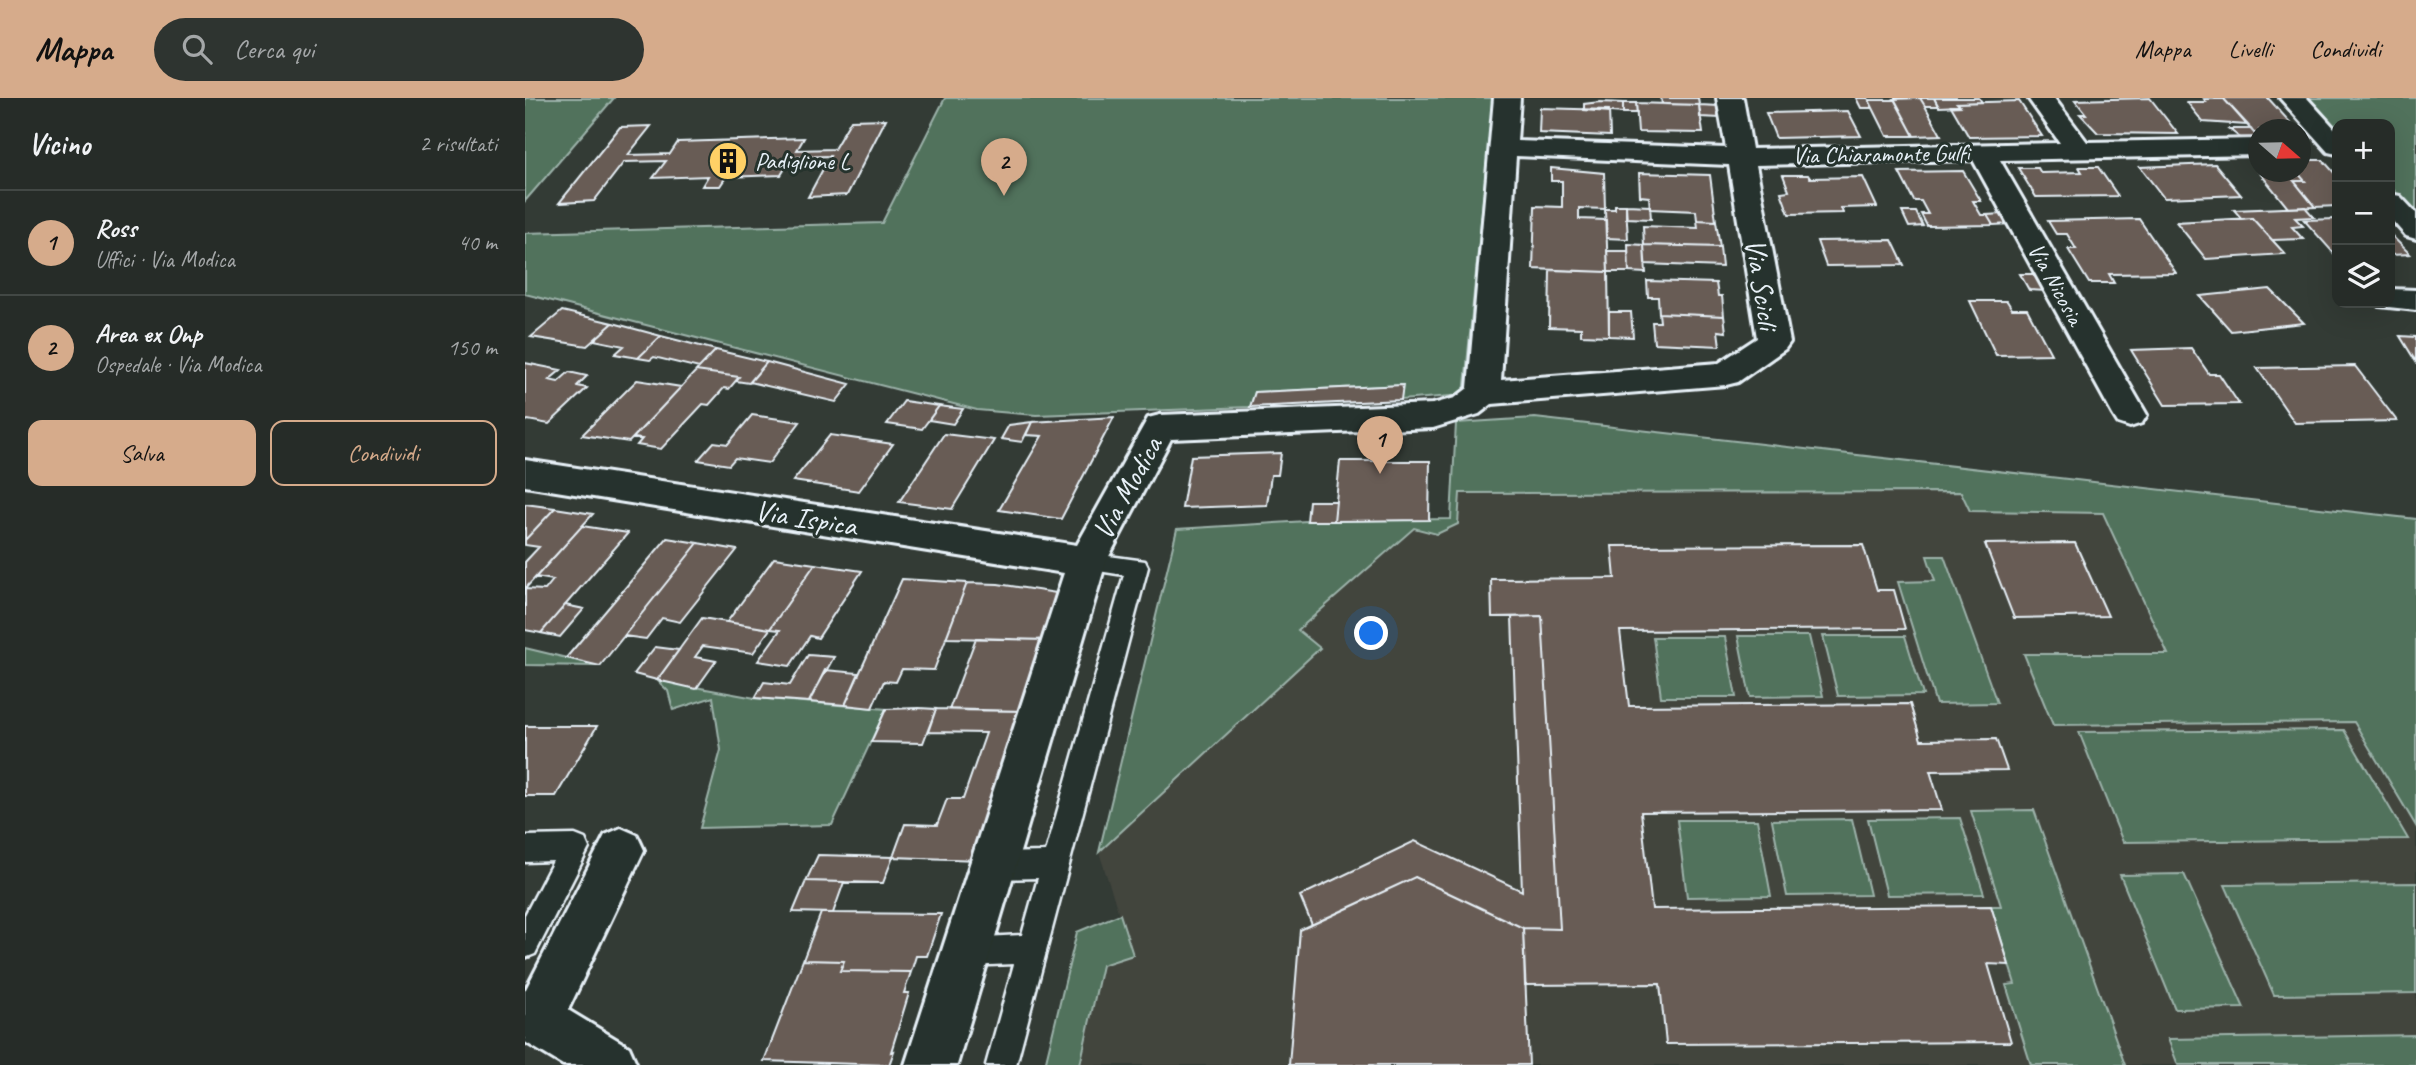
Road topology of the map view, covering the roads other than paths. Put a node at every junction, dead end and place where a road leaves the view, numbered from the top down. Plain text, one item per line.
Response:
1 (1507, 98) edge
2 (1730, 98) edge
3 (2041, 98) edge
4 (2293, 98) edge
5 (2332, 141) edge
6 (2311, 146) edge
7 (2332, 146) edge
8 (2248, 147) edge
9 (1503, 148) junction
10 (2079, 150) junction
11 (1982, 152) junction
12 (1739, 157) junction
13 (2395, 207) edge
14 (2416, 230) edge
15 (2395, 299) edge
16 (2416, 300) edge
17 (1484, 393) junction
18 (2130, 415) dead end
19 (525, 473) edge
20 (1087, 562) junction
21 (525, 849) edge
22 (621, 850) dead end
23 (1056, 865) junction
24 (993, 866) junction
25 (525, 944) edge
26 (1033, 949) junction
27 (967, 952) junction
28 (531, 1020) edge
29 (611, 1065) edge
30 (931, 1065) edge
31 (1001, 1065) edge

1 - 9 street
2 - 12 street, Via Scicli
3 - 10 street
4 - 5 street
6 - 7 street
8 - 10 street, Via Chiaramonte Gulfi
9 - 12 street, Via Chiaramonte Gulfi
9 - 17 street
10 - 11 street, Via Chiaramonte Gulfi
11 - 12 street, Via Chiaramonte Gulfi
11 - 18 street, Via Nicosia
12 - 17 street, Via Scicli
13 - 14 street
15 - 16 street
17 - 20 street, Via Modica
19 - 20 street, Via Ispica
20 - 23 lane
20 - 24 street, Via Modica
21 - 25 lane
22 - 28 street
23 - 24 lane
23 - 26 lane
24 - 27 street, Via Modica
26 - 27 lane
26 - 31 lane
27 - 30 street, Via Modica
28 - 29 street

